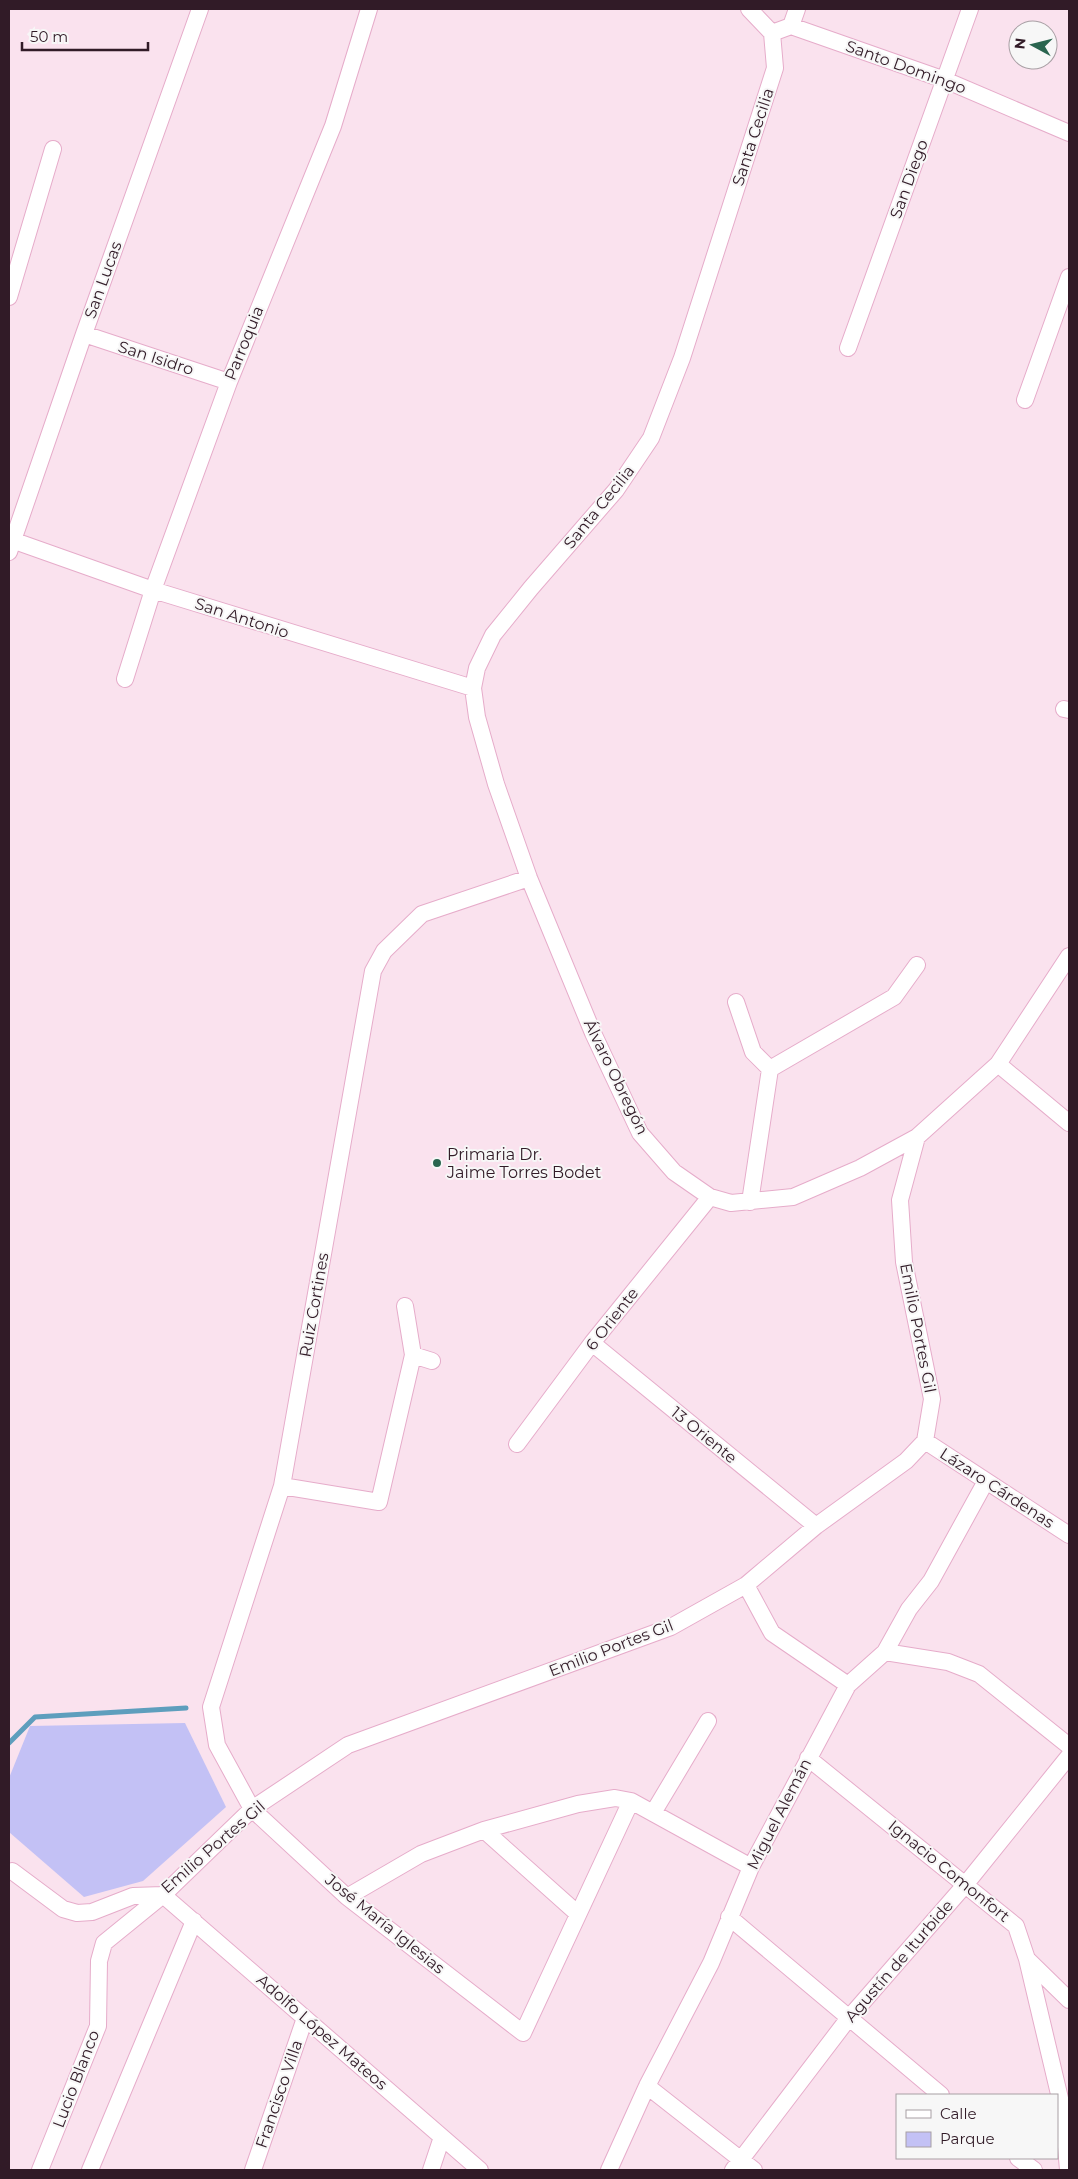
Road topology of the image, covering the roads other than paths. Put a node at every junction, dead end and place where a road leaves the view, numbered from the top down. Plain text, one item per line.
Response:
1 (200, 9) edge
2 (370, 9) edge
3 (749, 9) edge
4 (797, 9) edge
5 (970, 9) edge
6 (791, 26) junction
7 (772, 33) junction
8 (944, 80) junction
9 (1069, 132) edge
10 (53, 149) dead end
11 (1069, 277) edge
12 (9, 297) edge
13 (84, 334) junction
14 (848, 348) dead end
15 (229, 382) junction
16 (1024, 400) dead end
17 (10, 543) edge
18 (153, 590) junction
19 (125, 679) dead end
20 (473, 688) junction
21 (529, 878) junction
22 (1069, 956) edge
23 (917, 966) dead end
24 (736, 1002) dead end
25 (998, 1064) junction
26 (770, 1069) junction
27 (1069, 1123) edge
28 (917, 1137) junction
29 (710, 1197) junction
30 (750, 1202) junction
31 (405, 1306) dead end
32 (592, 1343) junction
33 (414, 1355) junction
34 (432, 1361) dead end
35 (925, 1441) junction
36 (517, 1444) dead end
37 (986, 1481) junction
38 (282, 1486) junction
39 (816, 1526) junction
40 (1069, 1535) edge
41 (746, 1585) junction
42 (885, 1652) junction
43 (848, 1685) junction
44 (708, 1721) dead end
45 (1069, 1746) edge
46 (1069, 1756) edge
47 (808, 1758) junction
48 (631, 1801) junction
49 (252, 1809) junction
50 (653, 1813) junction
51 (484, 1830) junction
52 (751, 1867) junction
53 (9, 1872) edge
54 (965, 1885) junction
55 (163, 1895) junction
56 (347, 1897) junction
57 (578, 1914) junction
58 (729, 1917) junction
59 (194, 1921) junction
60 (1027, 1959) junction
61 (1069, 2000) edge
62 (306, 2018) junction
63 (848, 2019) junction
64 (647, 2086) junction
65 (940, 2094) edge
66 (442, 2137) junction
67 (743, 2167) edge
68 (40, 2170) edge
69 (90, 2170) edge
70 (253, 2170) edge
71 (431, 2170) edge
72 (480, 2170) edge
73 (609, 2170) edge
74 (1068, 2170) edge

1 - 13 street, San Lucas
2 - 15 street, Parroquia
3 - 7 street
4 - 6 street
5 - 8 street, San Diego
6 - 7 street
6 - 8 street, Santo Domingo
7 - 20 street, Santa Cecilia
8 - 9 street, Santo Domingo
8 - 14 street, San Diego
10 - 12 street
11 - 16 street
13 - 15 street, San Isidro
13 - 17 street, San Lucas
15 - 18 street, Parroquia
17 - 18 street, San Antonio
18 - 19 street, Parroquia
18 - 20 street, San Antonio
20 - 21 street, Santa Cecilia
21 - 29 street, Álvaro Obregón
21 - 38 street, Ruiz Cortines
22 - 25 street, Álvaro Obregón
23 - 26 street
24 - 26 street
25 - 27 street
25 - 28 street, Álvaro Obregón
26 - 30 street
28 - 30 street, Álvaro Obregón
28 - 35 street, Emilio Portes Gil
29 - 30 street, Álvaro Obregón
29 - 32 street, 6 Oriente
31 - 33 street
32 - 36 street, 6 Oriente
32 - 39 street, 13 Oriente
33 - 34 street
33 - 38 street
35 - 37 street, Lázaro Cárdenas
35 - 39 street, Emilio Portes Gil
37 - 40 street, Lázaro Cárdenas
37 - 42 street, Miguel Alemán
38 - 49 street, Ruiz Cortines
39 - 41 street, Emilio Portes Gil
41 - 43 street
41 - 49 street, Emilio Portes Gil
42 - 43 street, Miguel Alemán
42 - 45 street
43 - 47 street, Miguel Alemán
44 - 50 street
46 - 54 street, Agustín de Iturbide
47 - 52 street, Miguel Alemán
47 - 54 street, Ignacio Comonfort
48 - 50 street
48 - 51 street
48 - 57 street
49 - 55 street, Emilio Portes Gil
49 - 56 street, José María Iglesias
50 - 52 street
51 - 56 street
51 - 57 street
52 - 58 street, Miguel Alemán
53 - 55 street, Emilio Portes Gil
54 - 60 street, Ignacio Comonfort
54 - 63 street, Agustín de Iturbide
55 - 59 street, Adolfo López Mateos
55 - 68 street, Lucio Blanco
56 - 57 street, José María Iglesias
58 - 63 street
58 - 64 street, Miguel Alemán
59 - 62 street, Adolfo López Mateos
59 - 69 street
60 - 61 street, Ignacio Comonfort
60 - 74 street
62 - 66 street, Adolfo López Mateos
62 - 70 street, Francisco Villa
63 - 65 street
63 - 67 street, Agustín de Iturbide
64 - 67 street
64 - 73 street, Miguel Alemán
66 - 71 street
66 - 72 street, Adolfo López Mateos

